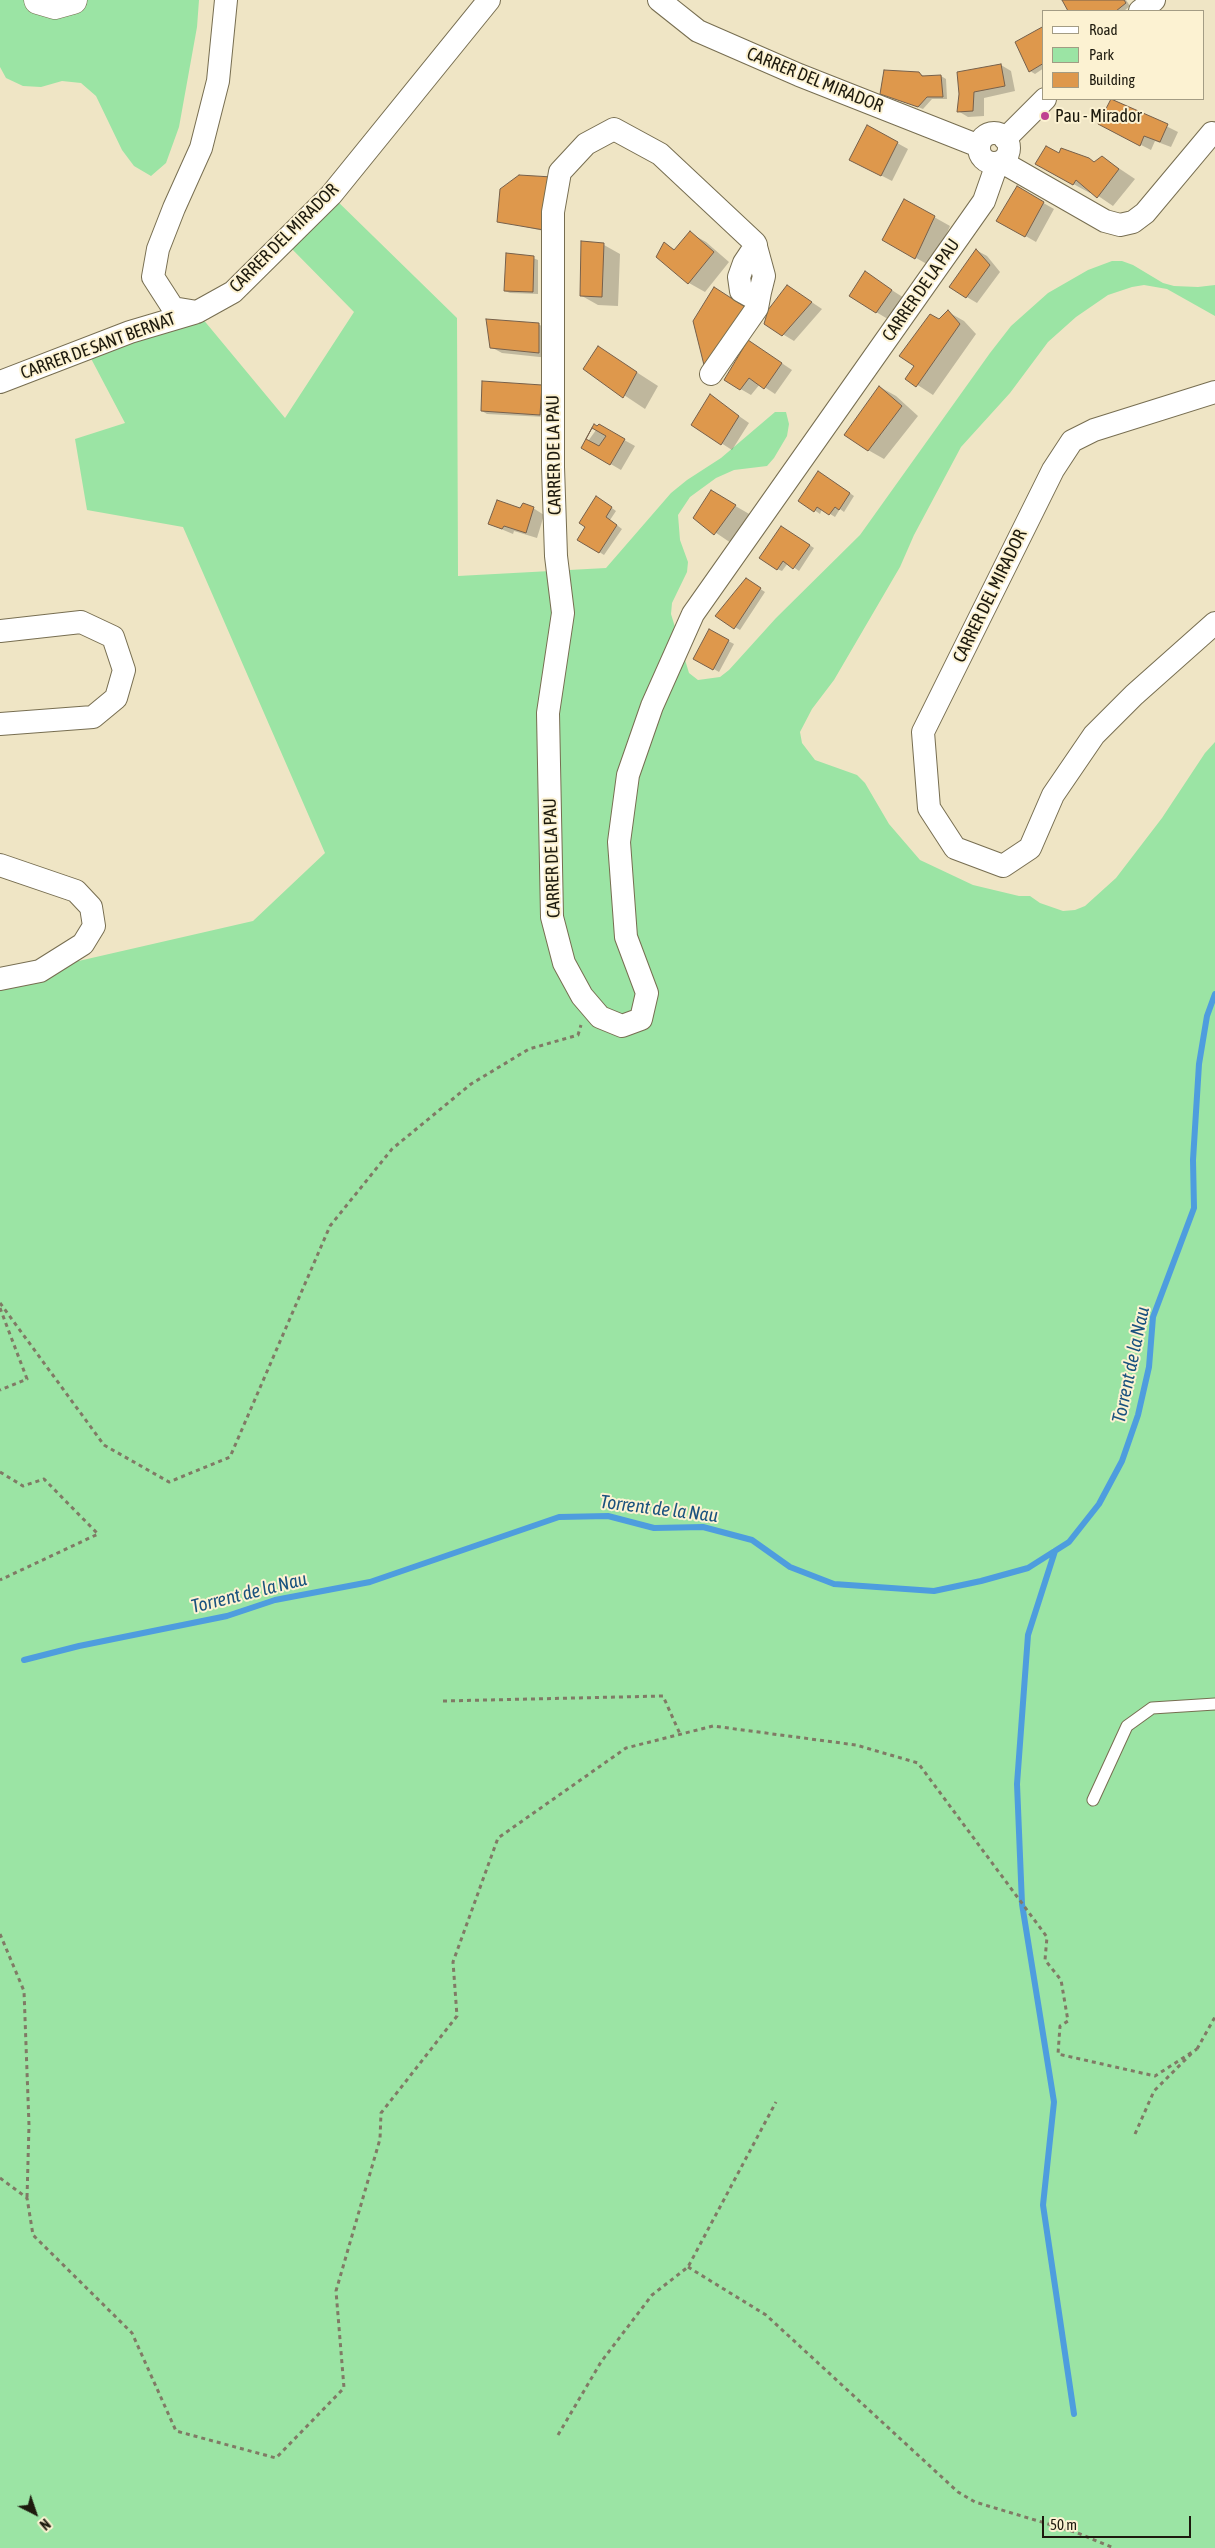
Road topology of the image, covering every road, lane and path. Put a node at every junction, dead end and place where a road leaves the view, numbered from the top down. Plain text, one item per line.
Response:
1 (38, 0) edge
2 (73, 0) edge
3 (226, 0) edge
4 (489, 0) edge
5 (659, 0) edge
6 (1154, 0) edge
7 (1141, 10) edge
8 (1044, 100) edge
9 (1212, 134) dead end
10 (1006, 139) junction
11 (979, 146) junction
12 (999, 163) junction
13 (197, 312) junction
14 (711, 374) dead end
15 (0, 382) edge
16 (1215, 392) edge
17 (1215, 623) edge
18 (0, 631) edge
19 (0, 724) edge
20 (0, 865) edge
21 (0, 965) edge
22 (10, 978) edge
23 (588, 1003) junction
24 (0, 1303) edge
25 (0, 1308) edge
26 (0, 1390) edge
27 (0, 1472) edge
28 (0, 1580) edge
29 (443, 1701) dead end
30 (1215, 1704) edge
31 (680, 1735) junction
32 (1093, 1800) dead end
33 (0, 1934) edge
34 (1215, 2017) edge
35 (1197, 2049) junction
36 (776, 2102) dead end
37 (1135, 2134) dead end
38 (0, 2178) edge
39 (27, 2198) junction
40 (688, 2268) junction
41 (558, 2435) dead end
42 (1114, 2548) edge

1 - 2 street
3 - 13 street
4 - 13 street, CARRER DEL MIRADOR
5 - 11 street, CARRER DEL MIRADOR
6 - 7 street
8 - 10 street
9 - 12 street
10 - 11 street
10 - 12 street
11 - 12 street
12 - 23 street, CARRER DE LA PAU
13 - 15 street, CARRER DE SANT BERNAT
14 - 23 street, CARRER DE LA PAU
16 - 17 street, CARRER DEL MIRADOR
18 - 19 street
20 - 22 street
21 - 22 street
23 - 24 path
25 - 26 path
27 - 28 path
29 - 31 path
30 - 32 lane
31 - 35 path
31 - 39 path
33 - 39 path
34 - 35 path
35 - 37 path
36 - 40 path
38 - 39 path
40 - 41 path
40 - 42 path

